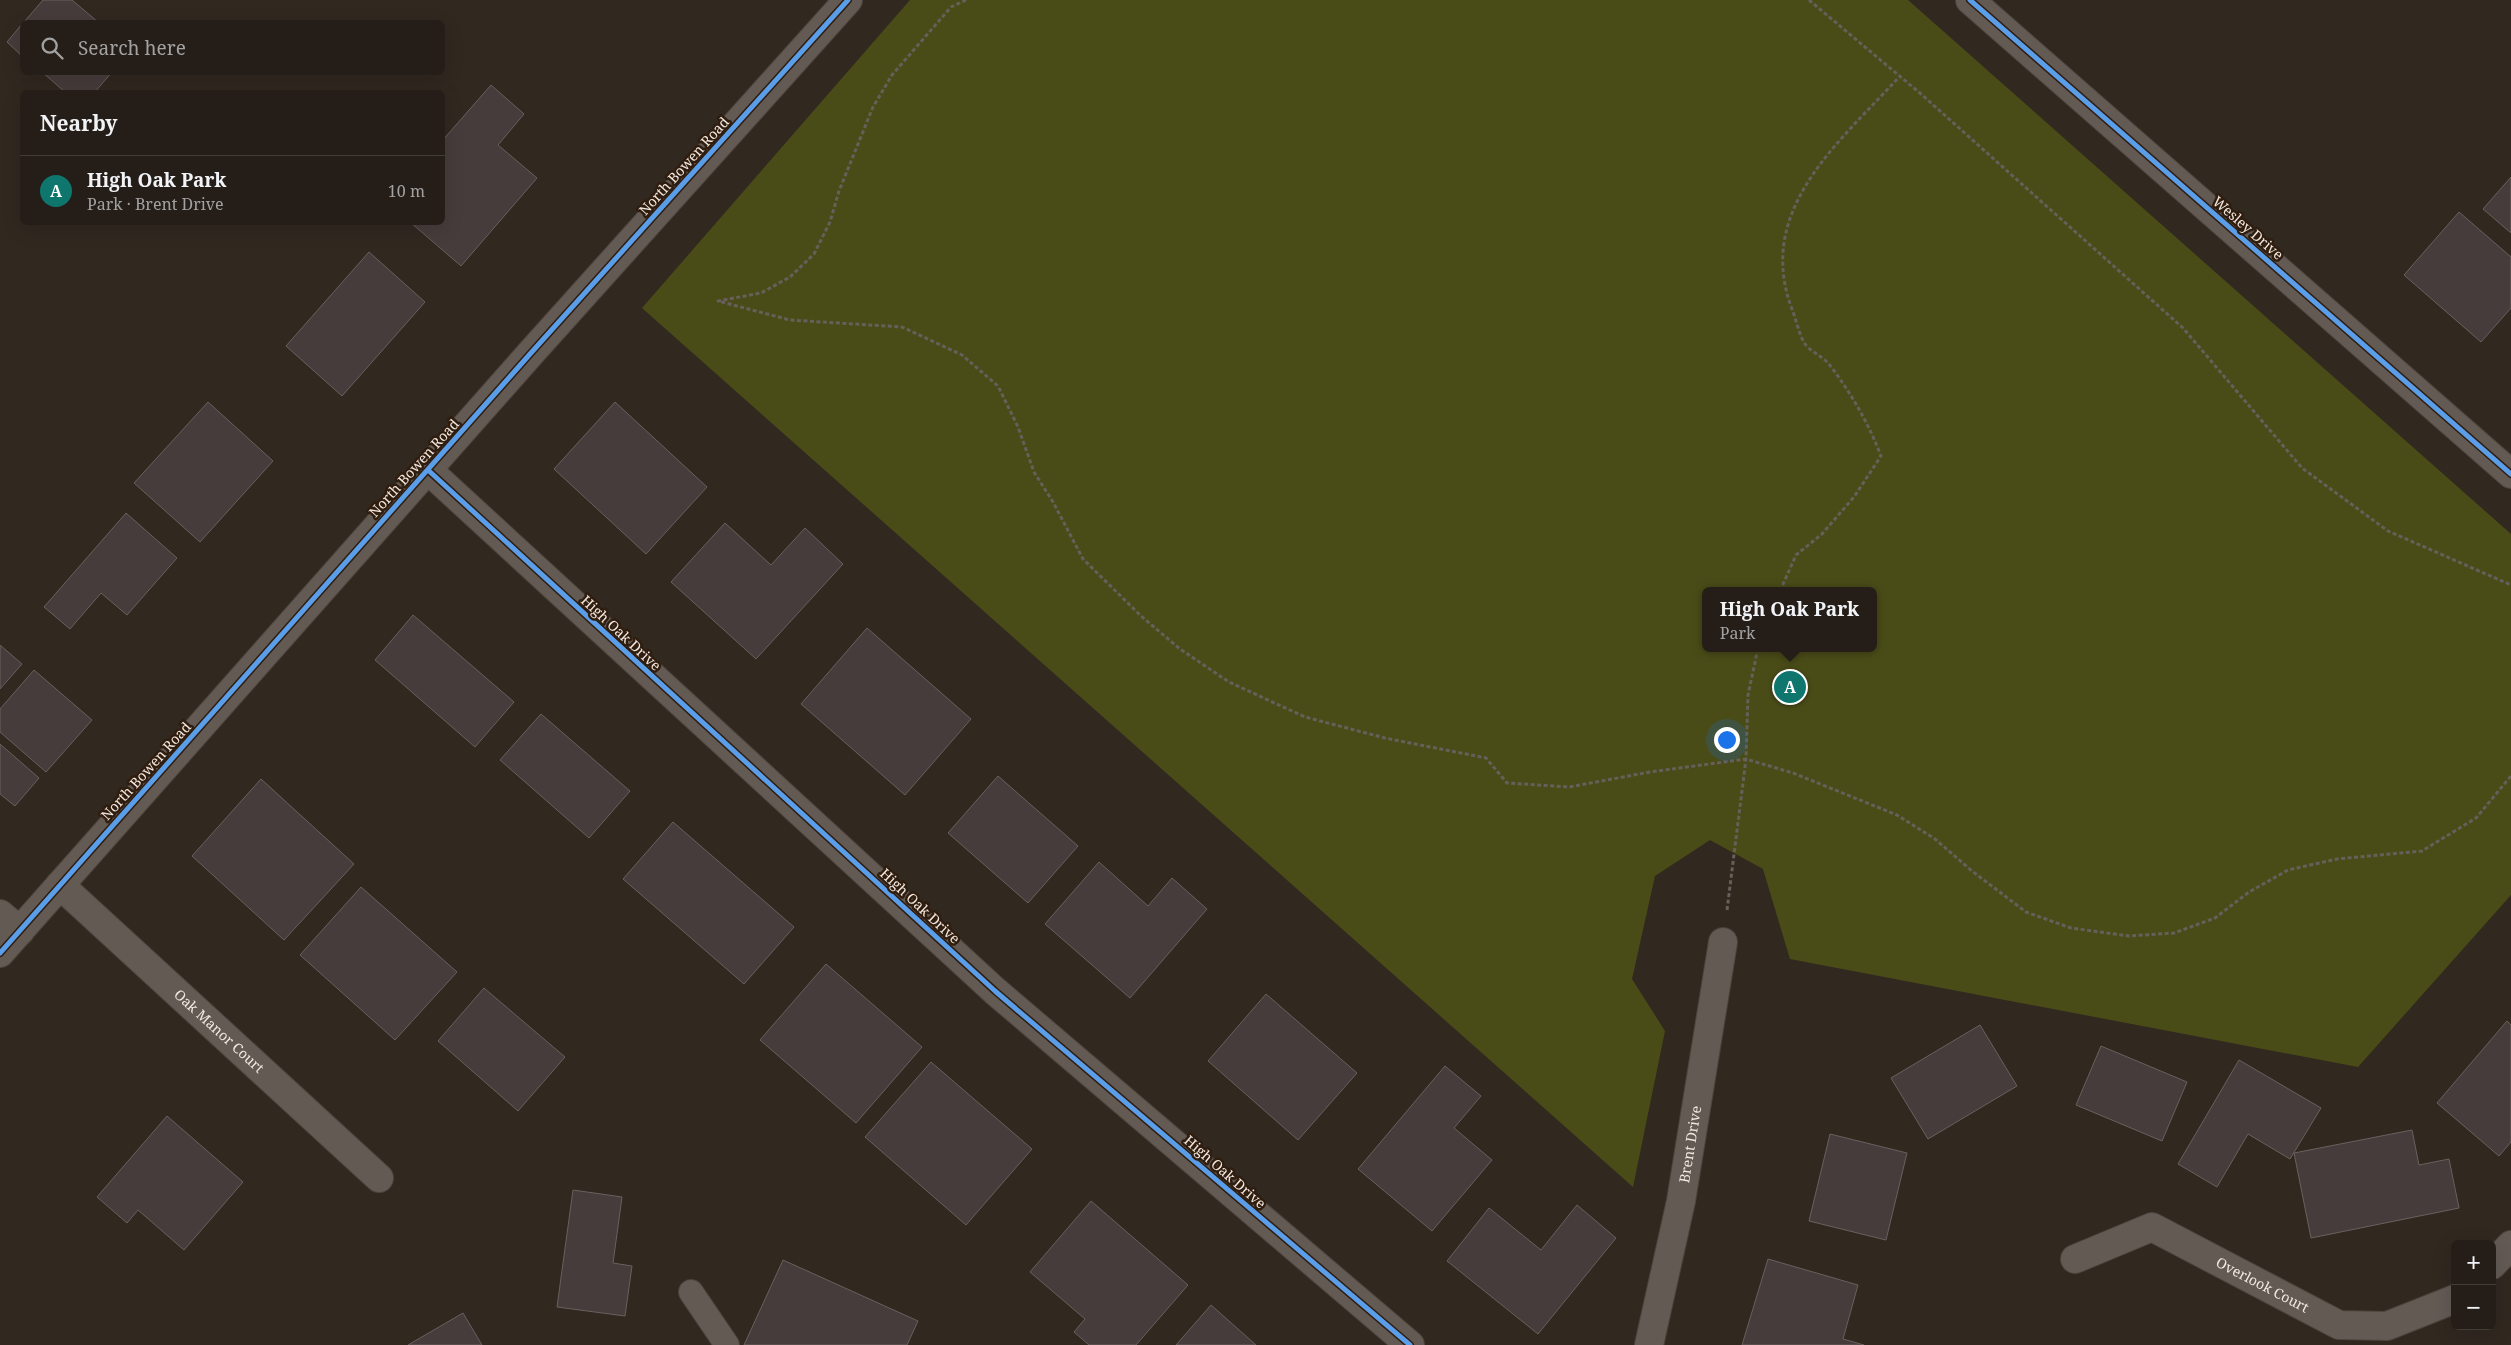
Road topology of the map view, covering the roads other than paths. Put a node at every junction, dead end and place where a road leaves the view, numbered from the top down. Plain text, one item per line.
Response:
1 (848, 0) edge
2 (1970, 0) edge
3 (428, 470) junction
4 (2511, 474) edge
5 (60, 885) junction
6 (10, 923) edge
7 (1723, 942) road end
8 (0, 953) edge
9 (379, 1178) dead end
10 (2511, 1245) edge
11 (2075, 1259) dead end
12 (2496, 1261) edge
13 (691, 1292) dead end
14 (2451, 1301) edge
15 (727, 1345) edge
16 (1410, 1345) edge
17 (1649, 1345) edge

1 - 3 street, North Bowen Road
2 - 4 street, Wesley Drive
3 - 5 street, North Bowen Road
3 - 16 street, High Oak Drive
5 - 6 street, North Bowen Road
5 - 9 street, Oak Manor Court
6 - 8 street, North Bowen Road
7 - 17 street, Brent Drive
10 - 12 street
11 - 14 street, Overlook Court
13 - 15 lane

